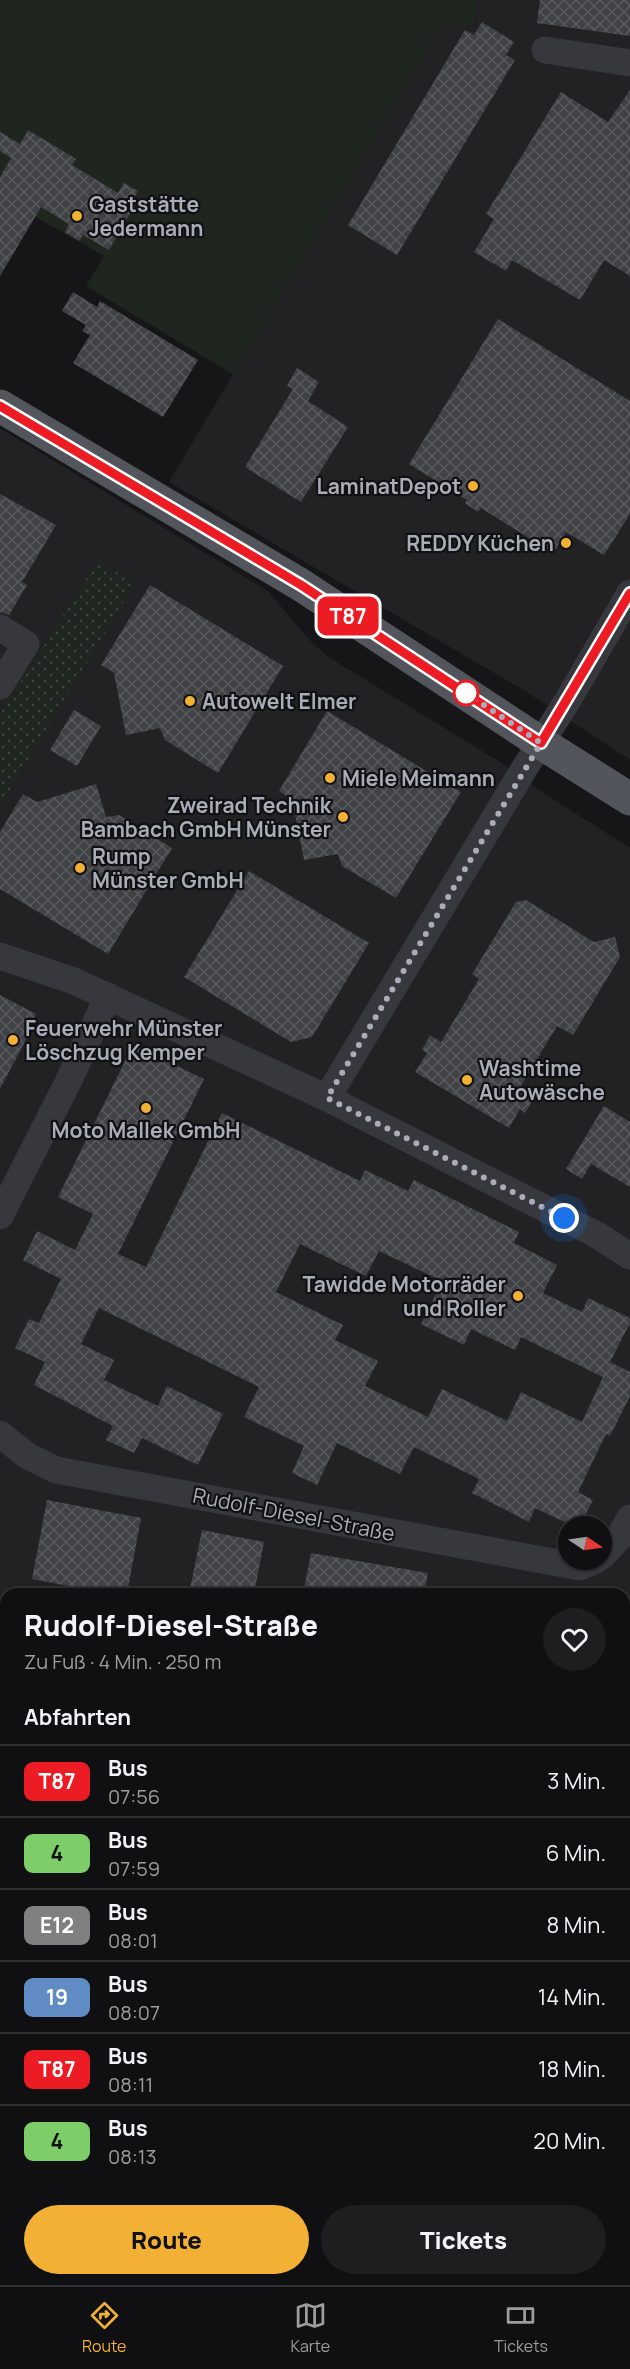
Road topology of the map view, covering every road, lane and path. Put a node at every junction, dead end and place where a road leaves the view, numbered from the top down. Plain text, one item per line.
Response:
1 (545, 50) dead end
2 (630, 63) edge
3 (0, 406) edge
4 (630, 593) edge
5 (0, 628) edge
6 (0, 686) edge
7 (541, 743) junction
8 (630, 800) edge
9 (0, 956) edge
10 (108, 996) junction
11 (327, 1098) junction
12 (0, 1216) edge
13 (630, 1256) edge
14 (0, 1434) edge
15 (630, 1518) edge
16 (612, 1545) edge
17 (558, 1563) edge

1 - 2 street
3 - 7 main road
4 - 7 street
5 - 6 street
7 - 8 main road
7 - 11 street
9 - 10 street
10 - 11 street
10 - 12 street
11 - 13 street
14 - 17 street, Rudolf-Diesel-Straße
15 - 16 street

